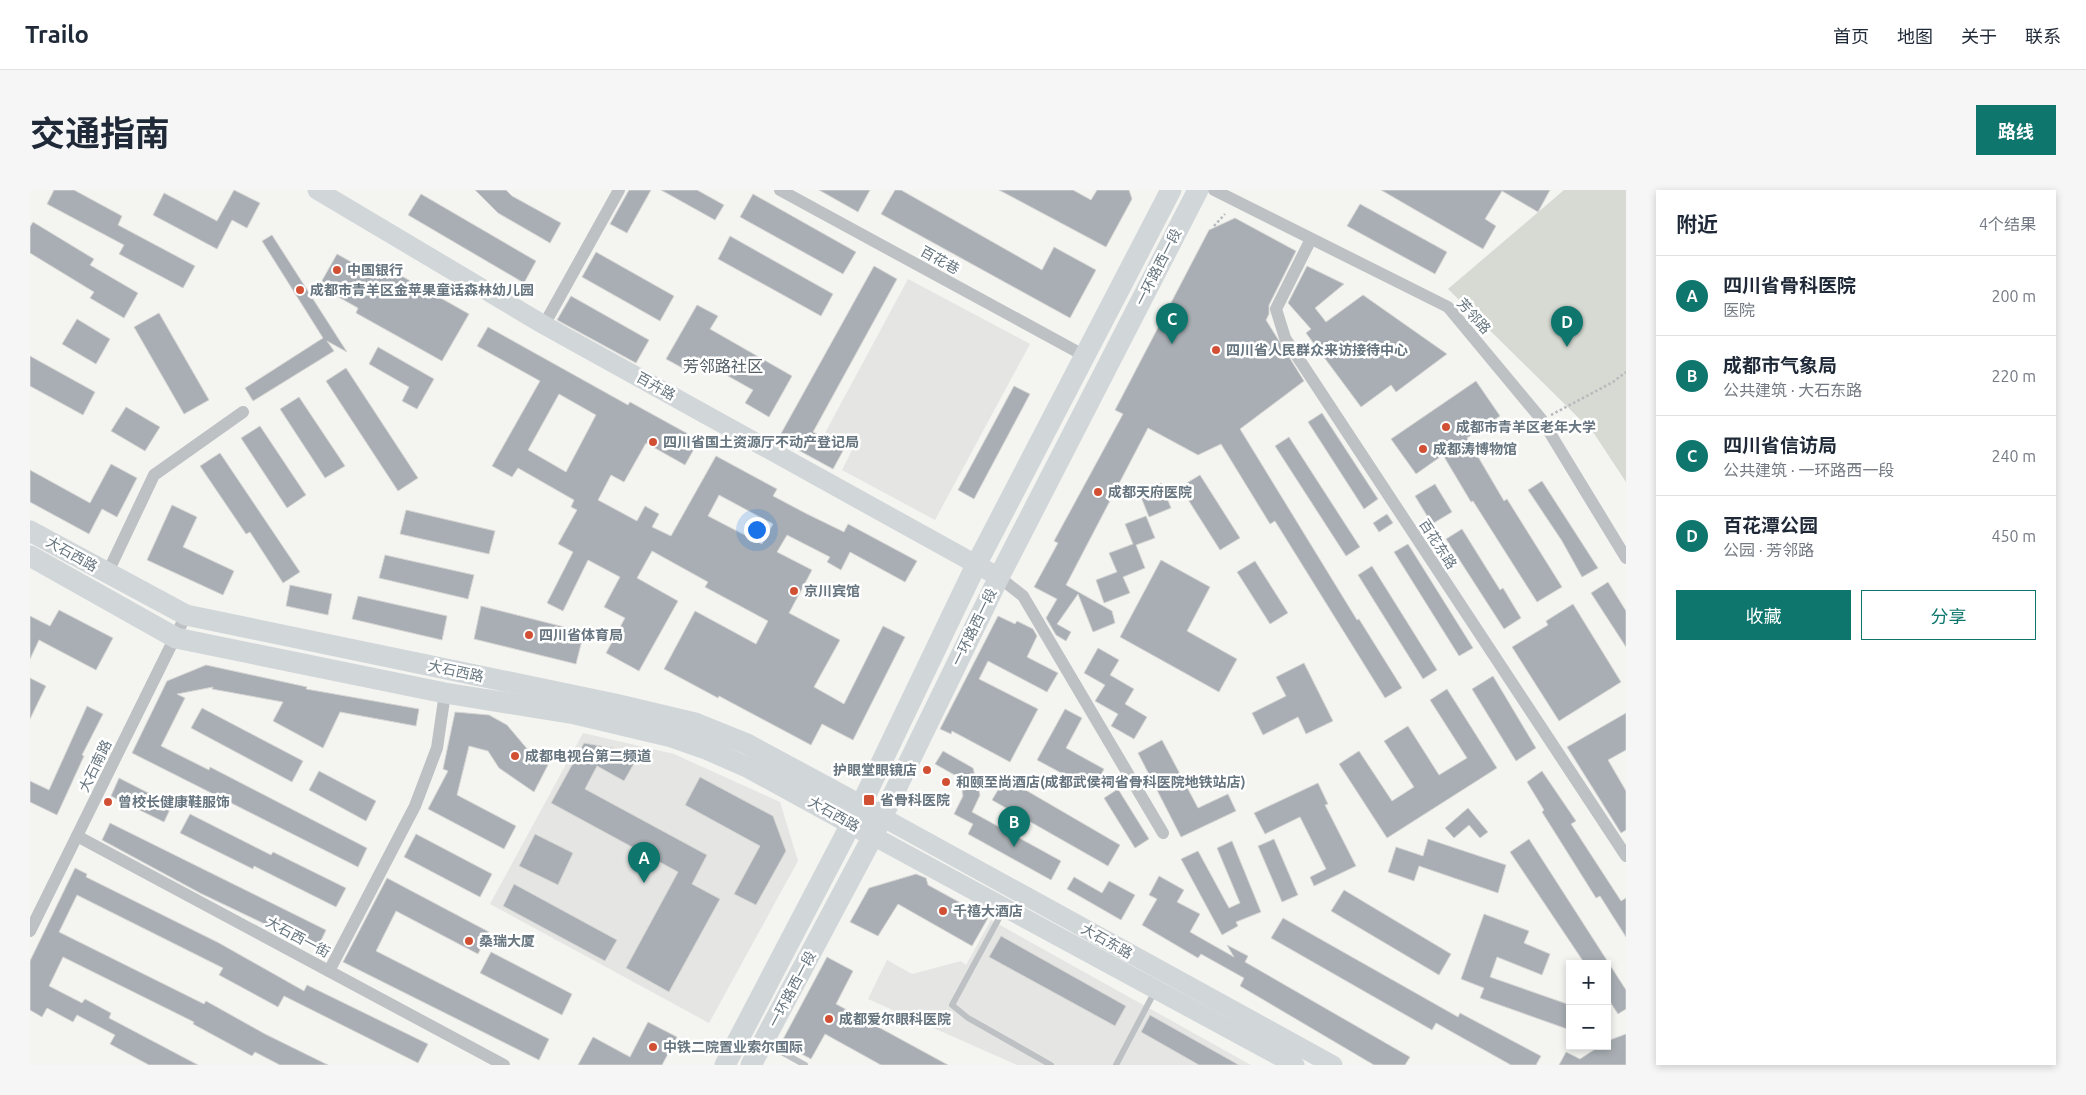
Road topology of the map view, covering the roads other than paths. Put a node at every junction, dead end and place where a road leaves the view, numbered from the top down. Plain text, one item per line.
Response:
1 (317, 190) edge
2 (619, 190) edge
3 (780, 190) edge
4 (1172, 190) edge
5 (1198, 190) edge
6 (1214, 190) edge
7 (1311, 239) junction
8 (544, 324) junction
9 (1085, 356) junction
10 (242, 412) dead end
11 (30, 531) edge
12 (30, 556) edge
13 (1626, 558) edge
14 (977, 563) junction
15 (107, 574) junction
16 (999, 577) junction
17 (186, 615) junction
18 (176, 638) junction
19 (445, 693) junction
20 (861, 805) junction
21 (882, 817) junction
22 (851, 824) junction
23 (1163, 832) dead end
24 (77, 836) junction
25 (873, 836) junction
26 (1626, 856) edge
27 (1005, 908) junction
28 (30, 931) edge
29 (329, 971) junction
30 (1156, 989) junction
31 (764, 1042) junction
32 (504, 1065) edge
33 (725, 1065) edge
34 (752, 1065) edge
35 (805, 1065) edge
36 (1051, 1065) edge
37 (1116, 1065) edge
38 (1295, 1065) edge
39 (1333, 1065) edge

1 - 8 main road, 百卉路
2 - 8 street
3 - 9 street, 百花巷
4 - 9 main road, 一环路西一段
5 - 16 main road, 一环路西一段
6 - 7 street, 芳邻路
7 - 13 street, 芳邻路
7 - 26 street, 百花东路
8 - 14 main road, 百卉路
9 - 14 main road, 一环路西一段
10 - 15 street
11 - 15 main road, 大石西路
12 - 18 main road, 大石西路
14 - 16 main road, 百卉路
14 - 20 main road, 一环路西一段
15 - 17 main road, 大石西路
16 - 21 main road, 一环路西一段
16 - 23 street
17 - 18 street, 大石南路
17 - 20 main road, 大石西路
18 - 19 main road, 大石西路
18 - 24 street, 大石南路
19 - 22 main road, 大石西路
19 - 29 street
20 - 21 main road, 大石西路
20 - 22 main road, 一环路西一段
21 - 25 main road, 一环路西一段
21 - 39 main road, 大石东路
22 - 25 main road, 大石西路
22 - 33 main road, 一环路西一段
24 - 28 street, 大石南路
24 - 29 street, 大石西一街
25 - 27 main road, 大石东路
25 - 31 main road, 一环路西一段
27 - 30 main road, 大石东路
27 - 36 lane
29 - 32 street, 大石西一街
30 - 37 lane
30 - 38 main road, 大石东路
31 - 34 main road, 一环路西一段
31 - 35 lane

